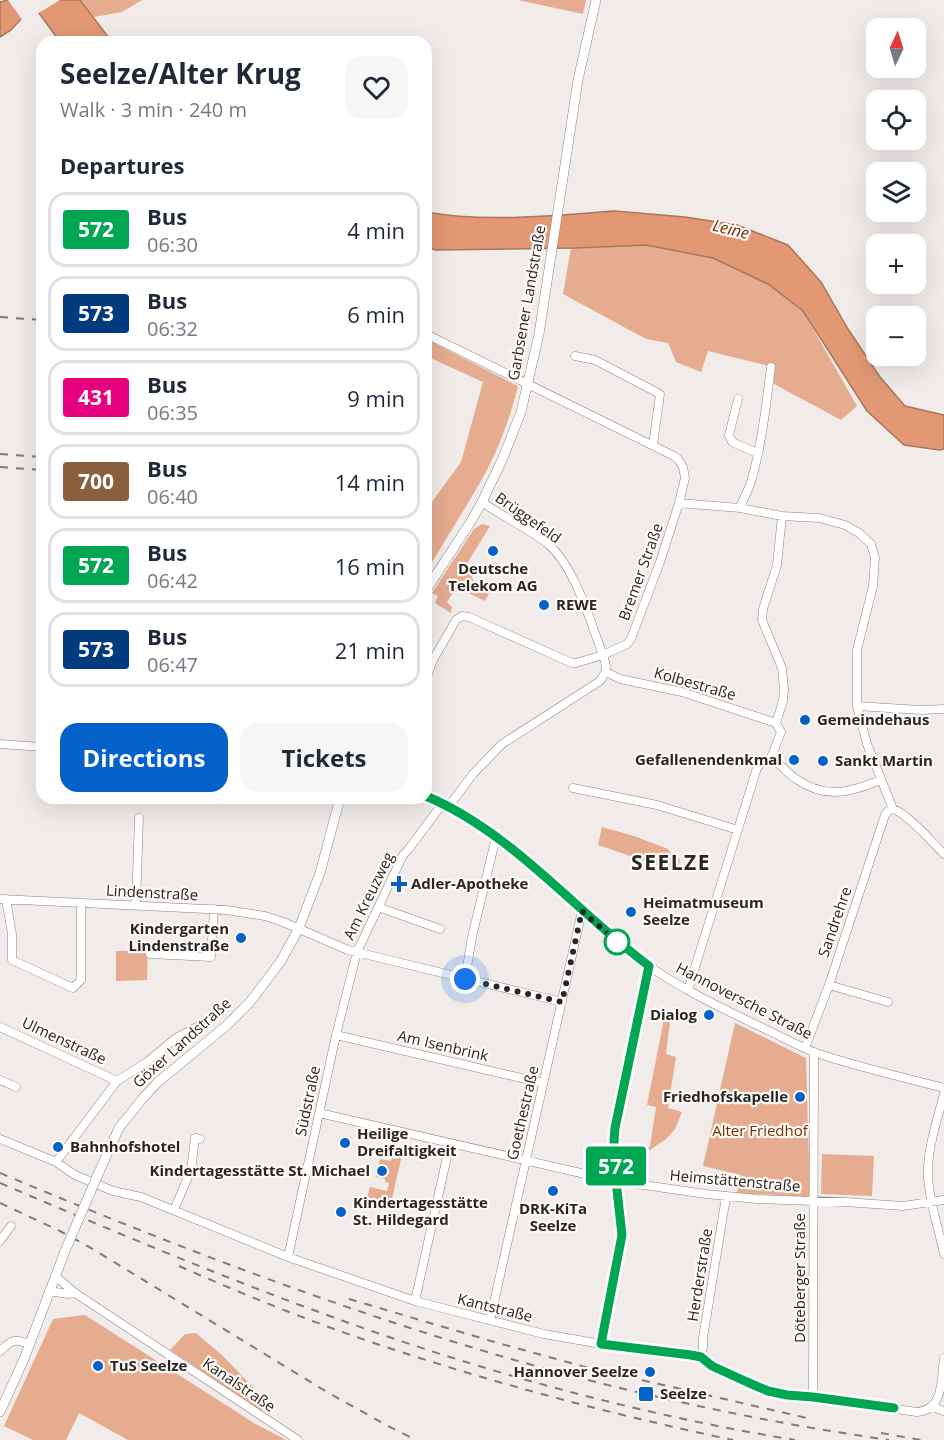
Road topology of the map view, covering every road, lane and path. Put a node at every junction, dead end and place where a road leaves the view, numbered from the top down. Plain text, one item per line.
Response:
1 (596, 0) edge
2 (432, 337) edge
3 (575, 356) dead end
4 (771, 367) dead end
5 (529, 385) junction
6 (738, 399) dead end
7 (653, 445) junction
8 (757, 453) junction
9 (482, 502) junction
10 (679, 503) junction
11 (740, 508) junction
12 (782, 516) junction
13 (432, 581) edge
14 (603, 655) junction
15 (432, 663) edge
16 (606, 672) junction
17 (857, 706) junction
18 (944, 709) edge
19 (776, 723) junction
20 (0, 744) edge
21 (36, 747) edge
22 (771, 759) junction
23 (881, 780) junction
24 (573, 788) dead end
25 (432, 799) edge
26 (338, 804) edge
27 (446, 805) junction
28 (893, 809) junction
29 (139, 818) dead end
30 (738, 830) junction
31 (496, 837) junction
32 (944, 854) edge
33 (3, 899) edge
34 (81, 903) junction
35 (136, 905) junction
36 (378, 907) junction
37 (214, 909) junction
38 (582, 911) junction
39 (299, 928) junction
40 (440, 928) dead end
41 (357, 952) junction
42 (150, 954) dead end
43 (649, 966) junction
44 (465, 979) junction
45 (829, 985) junction
46 (688, 990) junction
47 (562, 1002) junction
48 (888, 1002) dead end
49 (206, 1022) dead end
50 (0, 1027) edge
51 (336, 1035) junction
52 (805, 1048) junction
53 (814, 1052) junction
54 (0, 1080) edge
55 (117, 1081) junction
56 (543, 1083) junction
57 (16, 1087) dead end
58 (944, 1088) edge
59 (944, 1094) edge
60 (319, 1113) junction
61 (0, 1139) edge
62 (200, 1139) dead end
63 (450, 1143) junction
64 (526, 1160) junction
65 (56, 1162) junction
66 (616, 1181) junction
67 (726, 1197) junction
68 (814, 1200) junction
69 (944, 1200) edge
70 (932, 1202) junction
71 (174, 1210) junction
72 (11, 1226) dead end
73 (0, 1241) edge
74 (944, 1254) edge
75 (288, 1257) junction
76 (55, 1276) junction
77 (49, 1291) junction
78 (75, 1293) junction
79 (415, 1301) junction
80 (490, 1320) junction
81 (29, 1344) junction
82 (601, 1344) junction
83 (0, 1351) edge
84 (701, 1357) junction
85 (944, 1358) edge
86 (813, 1397) junction
87 (932, 1407) junction
88 (944, 1411) edge
89 (0, 1412) edge
90 (298, 1440) edge

1 - 5 main road, Garbsener Landstraße
2 - 5 street, Bremer Straße
3 - 7 street
4 - 8 street
5 - 7 street, Bremer Straße
5 - 9 main road, Garbsener Landstraße
6 - 8 street
7 - 10 street, Bremer Straße
8 - 11 street
9 - 13 main road, Garbsener Landstraße
9 - 14 street, Brüggefeld
10 - 11 street
10 - 14 street, Bremer Straße
11 - 12 street
12 - 17 street
12 - 19 street
14 - 15 street, Bremer Straße
14 - 16 street
16 - 19 street, Kolbestraße
16 - 27 street
17 - 18 street
17 - 23 street
19 - 22 street
20 - 21 street
22 - 23 street
22 - 30 street
23 - 28 street
24 - 30 street
25 - 27 street, Hannoversche Straße
26 - 39 main road, Göxer Landstraße
27 - 31 street, Hannoversche Straße
27 - 36 street, Am Kreuzweg
28 - 32 street
28 - 45 street, Sandrehre
29 - 35 street
30 - 46 street
31 - 38 street, Hannoversche Straße
31 - 44 street
33 - 34 street, Lindenstraße
33 - 34 street
34 - 35 street, Lindenstraße
35 - 37 street, Lindenstraße
36 - 40 street
36 - 41 street, Am Kreuzweg
37 - 39 street, Lindenstraße
37 - 42 street
38 - 43 street, Hannoversche Straße
38 - 47 street, Goethestraße
39 - 41 street, Am Kreuzweg
39 - 76 main road, Göxer Landstraße, bridge
41 - 44 street
41 - 51 street, Südstraße
43 - 46 street, Hannoversche Straße
43 - 66 street
44 - 47 street
45 - 48 street
45 - 52 street, Sandrehre
46 - 52 street, Hannoversche Straße
47 - 56 street, Goethestraße
49 - 55 street
50 - 55 street, Ulmenstraße
51 - 56 street, Am Isenbrink
51 - 60 street, Südstraße
52 - 53 street, Hannoversche Straße
53 - 58 street, Hannoversche Straße
53 - 68 street, Döteberger Straße
54 - 57 street
55 - 65 street
56 - 64 street, Goethestraße
59 - 70 street
60 - 63 street, Heimstättenstraße
60 - 75 street, Südstraße
61 - 65 street, Kantstraße
62 - 71 street
63 - 64 street, Heimstättenstraße
63 - 79 street
64 - 66 street, Heimstättenstraße
64 - 80 street, Goethestraße
65 - 71 street, Kantstraße
66 - 67 street, Heimstättenstraße
66 - 82 street
67 - 68 street, Heimstättenstraße
67 - 84 street, Herderstraße
68 - 70 street, Heimstättenstraße
68 - 86 street, Döteberger Straße
69 - 70 street, Heimstättenstraße
70 - 74 street
71 - 75 street, Kantstraße
72 - 73 street
75 - 79 street, Kantstraße
76 - 77 main road, Göxer Landstraße
76 - 78 street, Kanalstraße
77 - 78 street, Kanalstraße
77 - 81 main road, Göxer Landstraße
78 - 90 street, Kanalstraße
79 - 80 street, Kantstraße
80 - 82 street, Kantstraße
81 - 83 street
81 - 89 main road, Göxer Landstraße
82 - 84 street, Kantstraße
84 - 86 street, Kantstraße
85 - 87 street
86 - 87 street, Kantstraße
87 - 88 street

